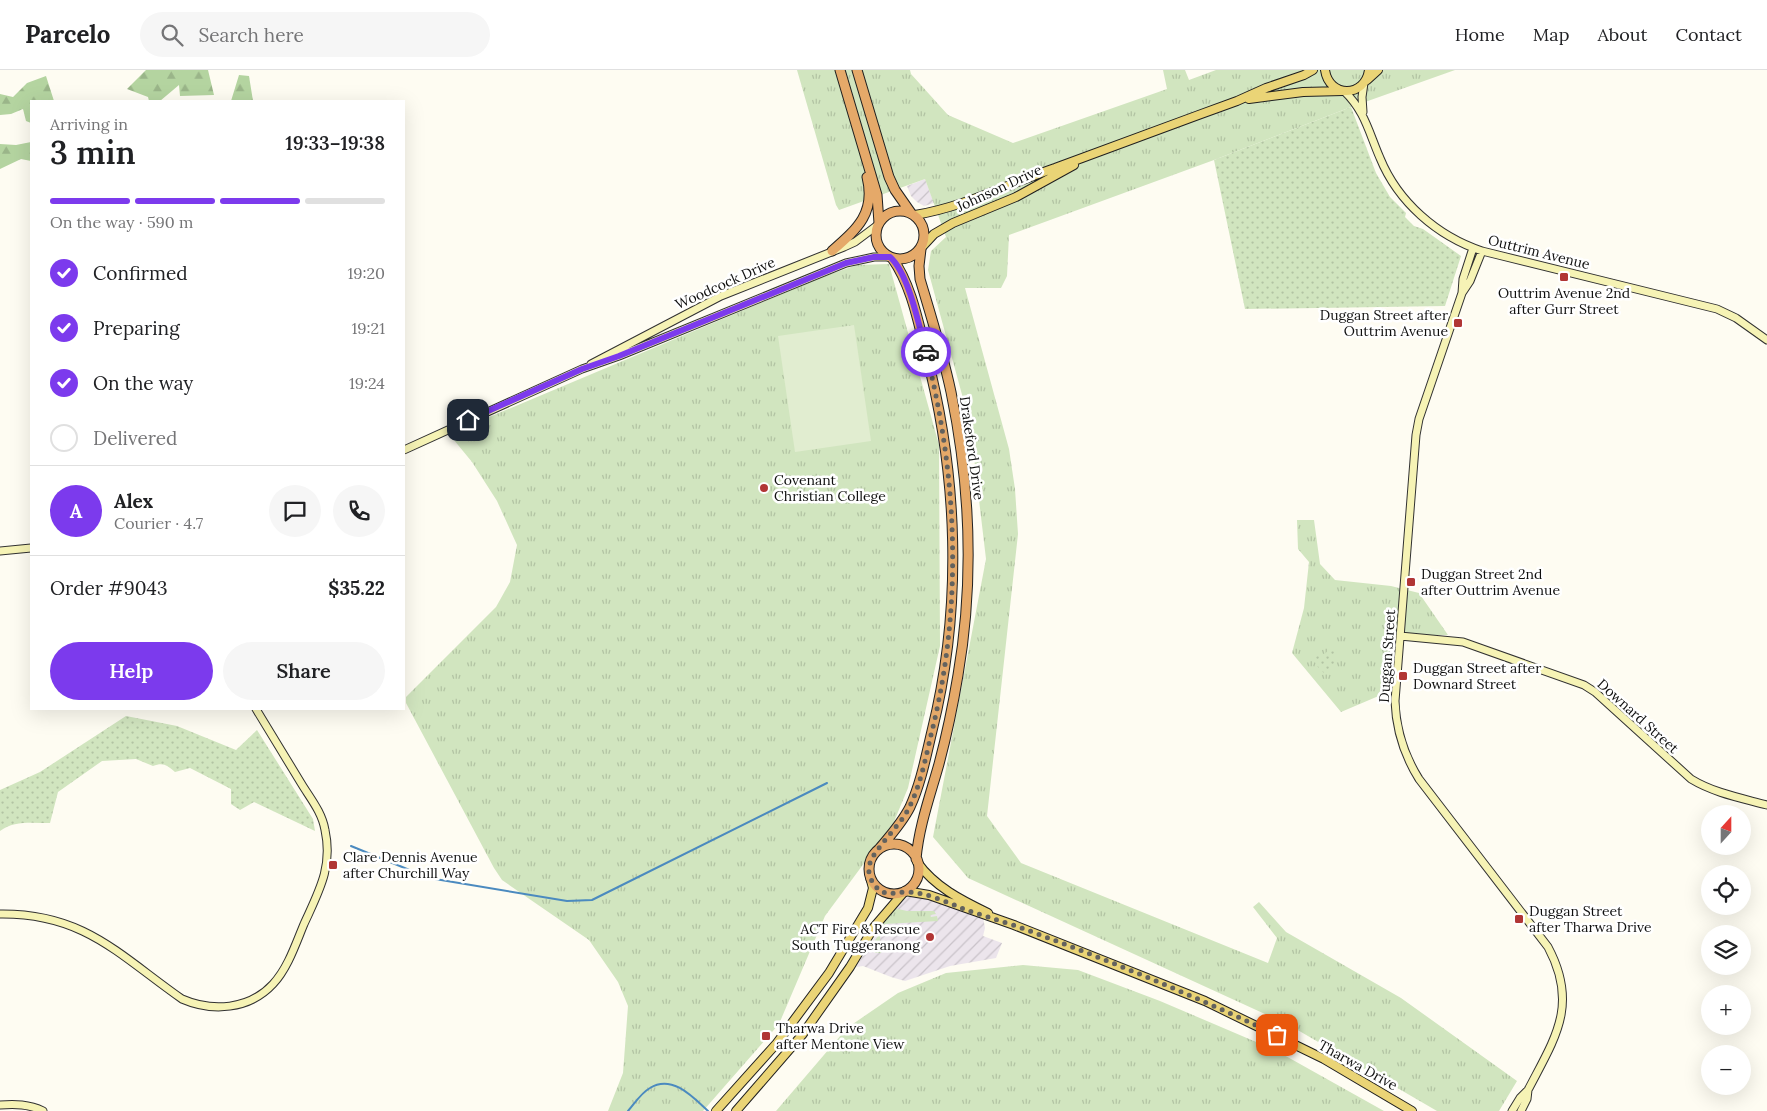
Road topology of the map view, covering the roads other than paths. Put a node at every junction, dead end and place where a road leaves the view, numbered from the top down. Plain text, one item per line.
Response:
1 (840, 70) edge
2 (857, 70) edge
3 (1313, 70) edge
4 (1325, 70) edge
5 (1369, 70) edge
6 (1378, 70) edge
7 (1364, 82) junction
8 (1344, 91) junction
9 (1237, 101) junction
10 (1363, 114) junction
11 (1092, 155) junction
12 (868, 160) junction
13 (913, 214) junction
14 (879, 223) junction
15 (921, 248) junction
16 (1473, 248) junction
17 (832, 251) junction
18 (1482, 251) junction
19 (891, 257) junction
20 (1462, 293) junction
21 (1767, 340) edge
22 (582, 369) junction
23 (405, 449) edge
24 (30, 548) edge
25 (0, 551) edge
26 (1400, 636) junction
27 (257, 710) edge
28 (1767, 805) edge
29 (879, 849) junction
30 (917, 861) junction
31 (870, 877) junction
32 (905, 892) junction
33 (0, 914) edge
34 (1014, 925) junction
35 (1528, 1090) junction
36 (0, 1105) edge
37 (718, 1109) edge
38 (43, 1111) edge
39 (736, 1111) edge
40 (1412, 1111) edge
41 (1512, 1111) edge
42 (1521, 1111) edge

1 - 12 highway
2 - 13 highway
3 - 9 main road, Johnson Drive
4 - 8 main road
5 - 7 main road
6 - 7 main road
7 - 8 main road
7 - 10 street, Outtrim Avenue
8 - 9 main road, Johnson Drive
8 - 10 street, Outtrim Avenue
9 - 11 main road, Johnson Drive
10 - 16 street, Outtrim Avenue
11 - 13 main road, Johnson Drive
11 - 15 main road, Johnson Drive
12 - 14 highway
12 - 17 highway
13 - 14 highway
13 - 15 highway
14 - 17 street, Woodcock Drive
14 - 19 highway
15 - 19 highway
15 - 30 highway, Drakeford Drive
16 - 18 street, Outtrim Avenue
16 - 20 street, Duggan Street
17 - 22 street, Woodcock Drive
18 - 20 street, Duggan Street
18 - 21 street, Outtrim Avenue
19 - 22 street, Woodcock Drive
19 - 29 highway, Drakeford Drive
20 - 26 street, Duggan Street
22 - 23 street, Woodcock Drive
24 - 25 street
26 - 28 street, Downard Street
26 - 35 street, Duggan Street
27 - 33 street
29 - 30 highway
29 - 31 highway
30 - 32 highway
30 - 34 main road, Tharwa Drive
31 - 32 highway
31 - 37 main road
32 - 34 main road, Tharwa Drive
32 - 39 main road
34 - 40 main road, Tharwa Drive
35 - 41 street, Duggan Street
35 - 42 street, Duggan Street
36 - 38 street

